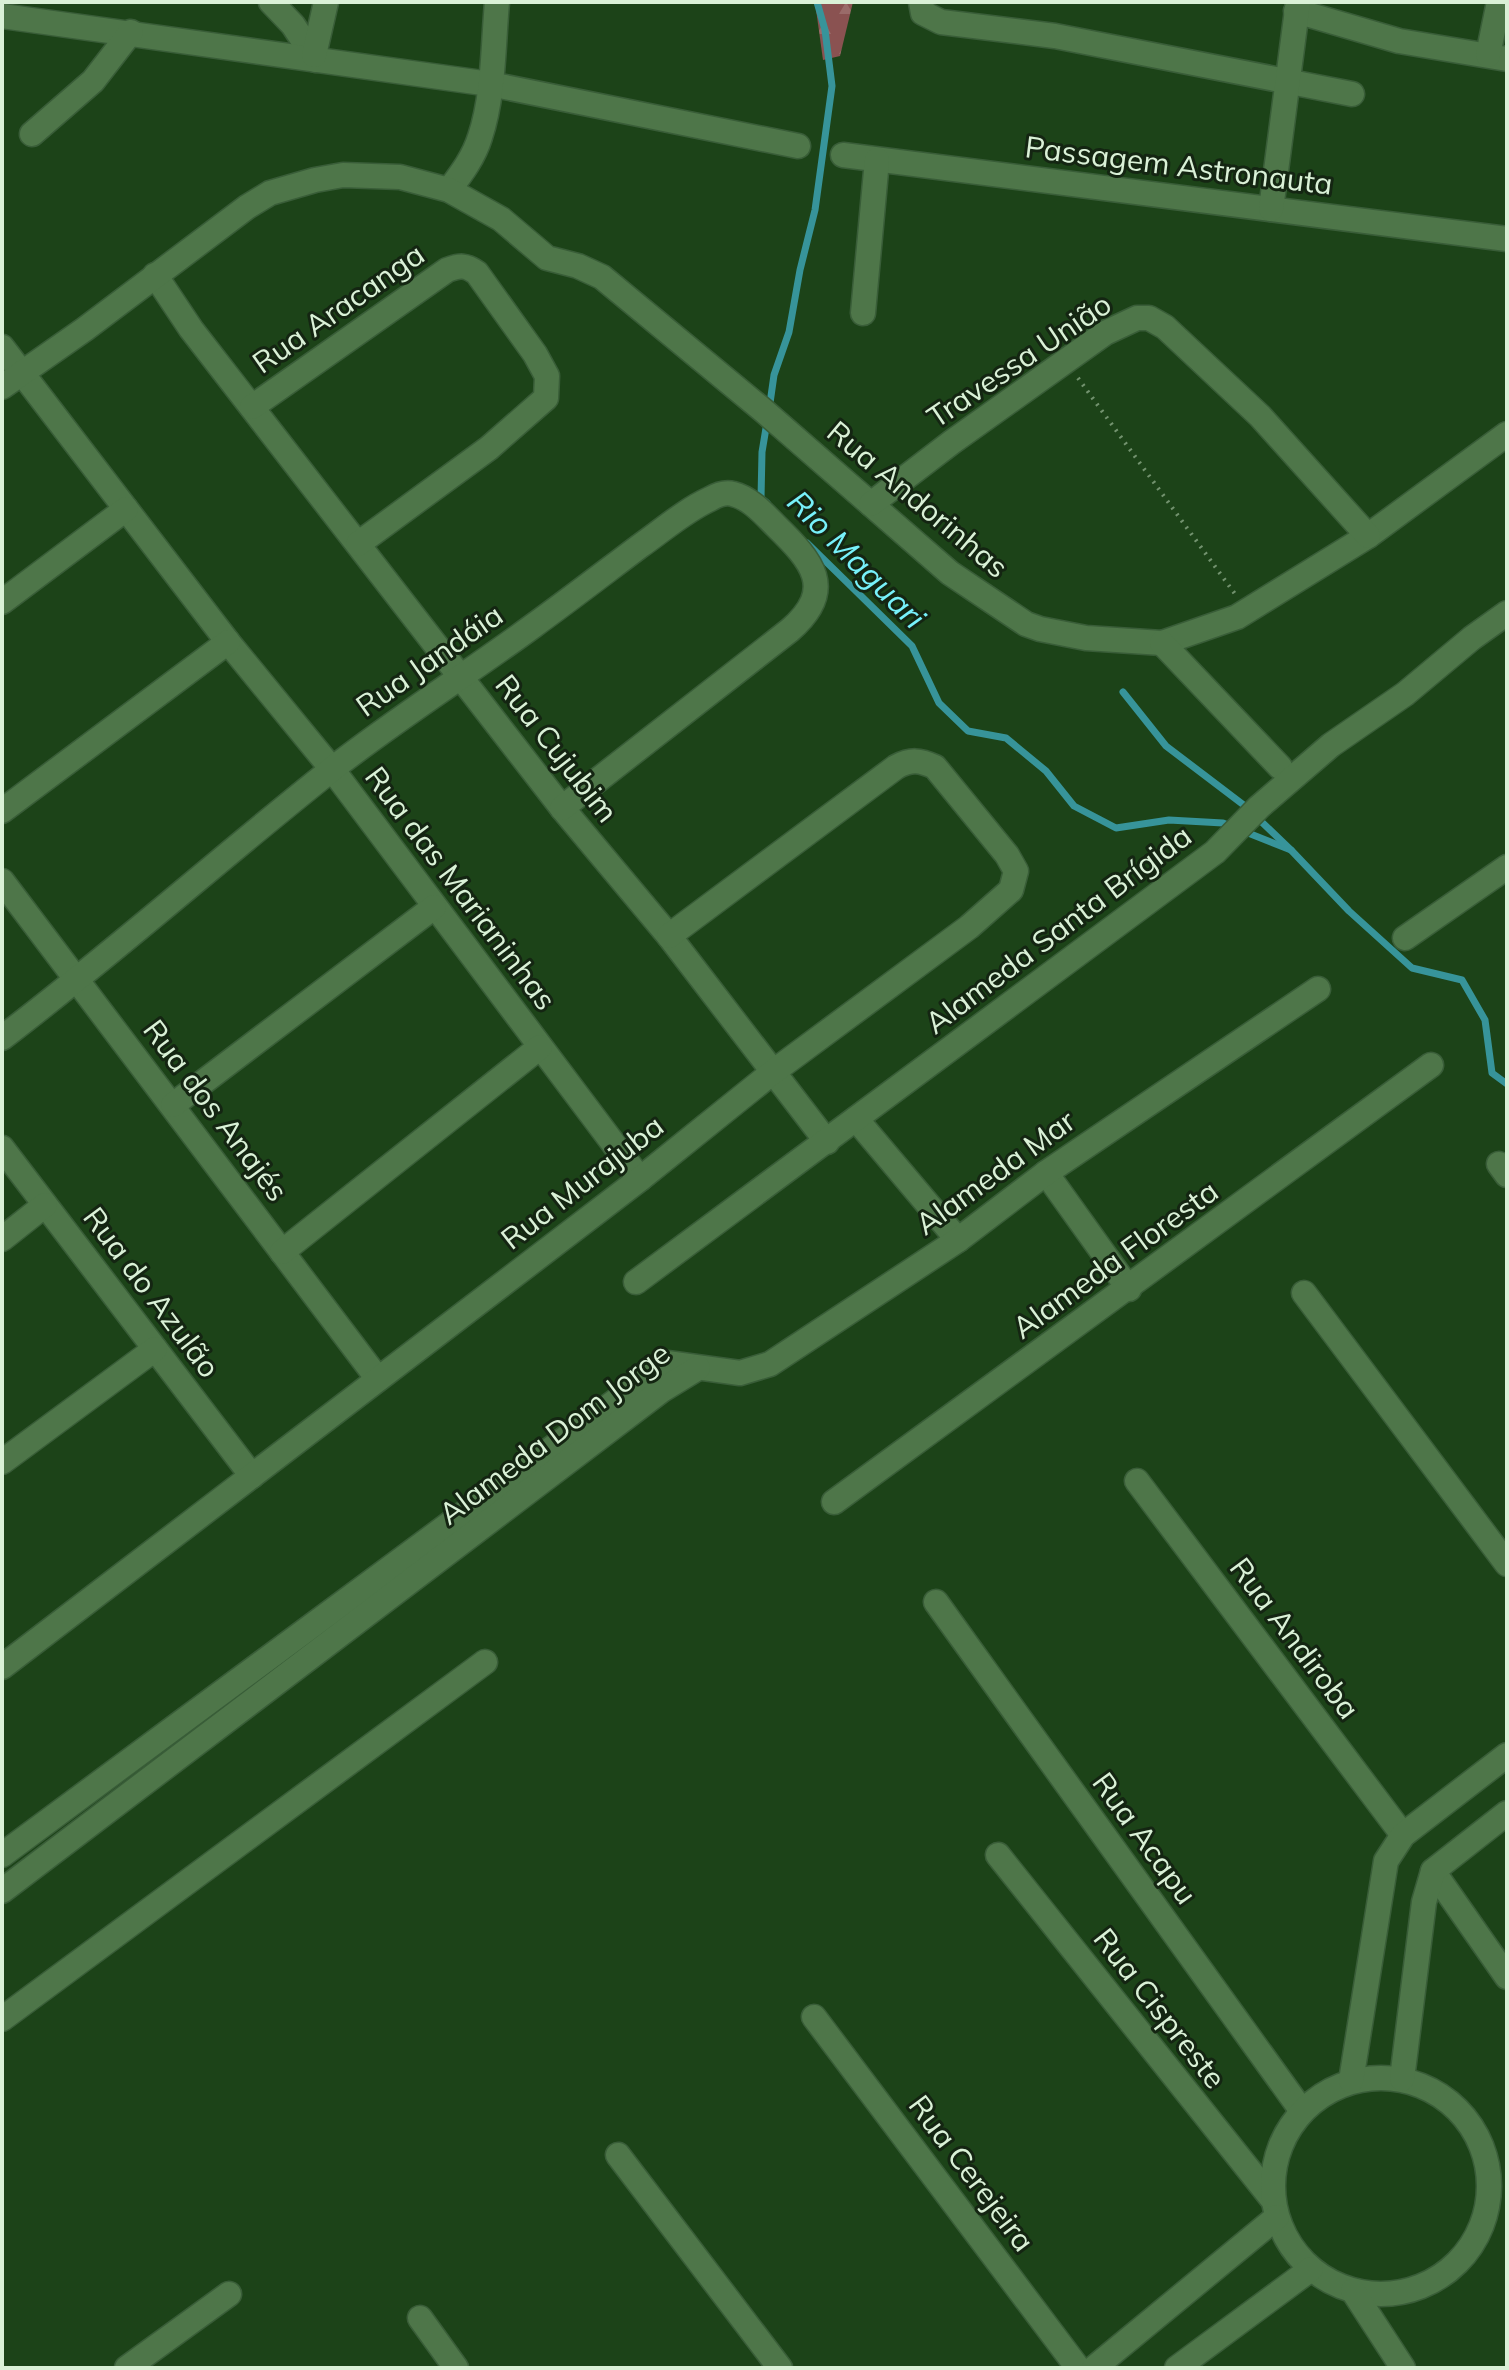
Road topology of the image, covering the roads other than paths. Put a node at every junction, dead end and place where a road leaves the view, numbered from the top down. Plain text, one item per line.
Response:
1 (271, 2) edge
2 (326, 2) edge
3 (497, 2) edge
4 (921, 2) edge
5 (1499, 2) edge
6 (1297, 7) edge
7 (2, 16) edge
8 (131, 32) junction
9 (315, 57) junction
10 (1497, 57) edge
11 (1286, 82) junction
12 (490, 84) junction
13 (1352, 94) dead end
14 (32, 134) dead end
15 (798, 146) dead end
16 (843, 155) dead end
17 (877, 160) junction
18 (449, 190) junction
19 (1271, 209) junction
20 (1507, 239) edge
21 (155, 275) junction
22 (863, 313) dead end
23 (2, 347) edge
24 (22, 373) junction
25 (2, 387) edge
26 (252, 407) junction
27 (1507, 434) edge
28 (871, 504) junction
29 (126, 509) junction
30 (1368, 536) junction
31 (358, 544) junction
32 (2, 602) edge
33 (1507, 613) edge
34 (228, 642) junction
35 (1162, 643) junction
36 (460, 676) junction
37 (1280, 767) dead end
38 (332, 769) junction
39 (562, 808) junction
40 (2, 811) edge
41 (1507, 867) edge
42 (2, 881) edge
43 (434, 907) junction
44 (669, 936) junction
45 (1405, 938) dead end
46 (78, 980) junction
47 (1318, 989) dead end
48 (2, 1038) edge
49 (540, 1047) junction
50 (1431, 1065) dead end
51 (773, 1072) junction
52 (173, 1105) junction
53 (856, 1119) junction
54 (827, 1142) junction
55 (2, 1148) edge
56 (1046, 1173) junction
57 (640, 1179) junction
58 (45, 1205) junction
59 (2, 1239) edge
60 (958, 1240) junction
61 (282, 1252) junction
62 (636, 1282) dead end
63 (1129, 1289) junction
64 (1304, 1293) dead end
65 (155, 1349) junction
66 (698, 1368) junction
67 (378, 1379) junction
68 (2, 1462) edge
69 (252, 1476) junction
70 (1137, 1481) dead end
71 (834, 1502) dead end
72 (1507, 1564) edge
73 (936, 1602) dead end
74 (485, 1662) dead end
75 (2, 1667) edge
76 (1507, 1755) edge
77 (1507, 1813) edge
78 (1403, 1835) junction
79 (2, 1855) edge
80 (998, 1855) dead end
81 (1433, 1871) junction
82 (2, 1891) edge
83 (1507, 1977) edge
84 (814, 2017) dead end
85 (2, 2019) edge
86 (1402, 2079) junction
87 (1351, 2081) junction
88 (1302, 2111) junction
89 (618, 2155) dead end
90 (1275, 2209) junction
91 (1311, 2269) junction
92 (1353, 2291) junction
93 (229, 2294) dead end
94 (420, 2318) dead end
95 (127, 2368) edge
96 (456, 2368) edge
97 (780, 2368) edge
98 (1078, 2368) edge
99 (1094, 2368) edge
100 (1177, 2368) edge
101 (1403, 2368) edge

1 - 9 street
2 - 9 street
3 - 12 street
4 - 11 street
5 - 10 street
6 - 10 street
6 - 11 street
7 - 8 street
8 - 9 street
8 - 14 street
9 - 12 street
11 - 13 street
11 - 19 street
12 - 15 street
12 - 18 street
16 - 17 street, Passagem Astronauta
17 - 19 street, Passagem Astronauta
17 - 22 street
18 - 21 street, Rua Andorinhas
18 - 28 street, Rua Andorinhas
19 - 20 street, Passagem Astronauta
21 - 24 street, Rua Andorinhas
21 - 26 street, Rua Cujubim
23 - 24 street, Rua das Marianinhas
24 - 25 street, Rua Andorinhas
24 - 29 street, Rua das Marianinhas
26 - 31 street, Rua Cujubim
26 - 31 street, Rua Aracanga
27 - 30 street, Rua Andorinhas
28 - 30 street, Travessa União
28 - 35 street, Rua Andorinhas
29 - 32 street
29 - 34 street, Rua das Marianinhas
30 - 35 street, Rua Andorinhas
31 - 36 street, Rua Cujubim
33 - 53 street, Alameda Santa Brígida
34 - 38 street, Rua das Marianinhas
34 - 40 street
35 - 37 street
36 - 38 street, Rua Jandáia
36 - 39 street, Rua Cujubim
36 - 39 street, Rua Jandáia
38 - 43 street, Rua das Marianinhas
38 - 46 street, Rua Jandáia
39 - 44 street, Rua Cujubim
41 - 45 street
42 - 46 street, Rua dos Anajés
43 - 49 street, Rua das Marianinhas
43 - 52 street
44 - 51 street, Rua Cujubim
44 - 51 street, Rua Murajuba
46 - 48 street, Rua Jandáia
46 - 52 street, Rua dos Anajés
47 - 56 street, Alameda Mar
49 - 57 street, Rua das Marianinhas
49 - 61 street
50 - 63 street, Alameda Floresta
51 - 54 street, Rua Cujubim
51 - 57 street, Rua Murajuba
52 - 61 street, Rua dos Anajés
53 - 54 street, Alameda Santa Brígida
53 - 60 street
54 - 62 street, Alameda Santa Brígida
55 - 58 street, Rua do Azulão
56 - 60 street, Alameda Mar
56 - 63 street
57 - 67 street, Rua Murajuba
58 - 59 street
58 - 65 street, Rua do Azulão
60 - 66 street, Alameda Mar
61 - 67 street, Rua dos Anajés
63 - 71 street, Alameda Floresta
64 - 72 street
65 - 68 street
65 - 69 street, Rua do Azulão
66 - 79 street, Alameda Dom Jorge
66 - 82 street, Alameda Dom Jorge
67 - 69 street, Rua Murajuba
69 - 75 street, Rua Murajuba
70 - 78 street, Rua Andiroba
73 - 88 street, Rua Acapu
74 - 85 street
76 - 78 street
77 - 81 street
78 - 87 street
80 - 90 street, Rua Cispreste
81 - 83 street
81 - 86 street
84 - 98 street, Rua Cerejeira
86 - 87 street
86 - 92 street
87 - 88 street
88 - 90 street
89 - 97 street
90 - 91 street
90 - 99 street
91 - 92 street
91 - 100 street
92 - 101 street
93 - 95 street
94 - 96 street

